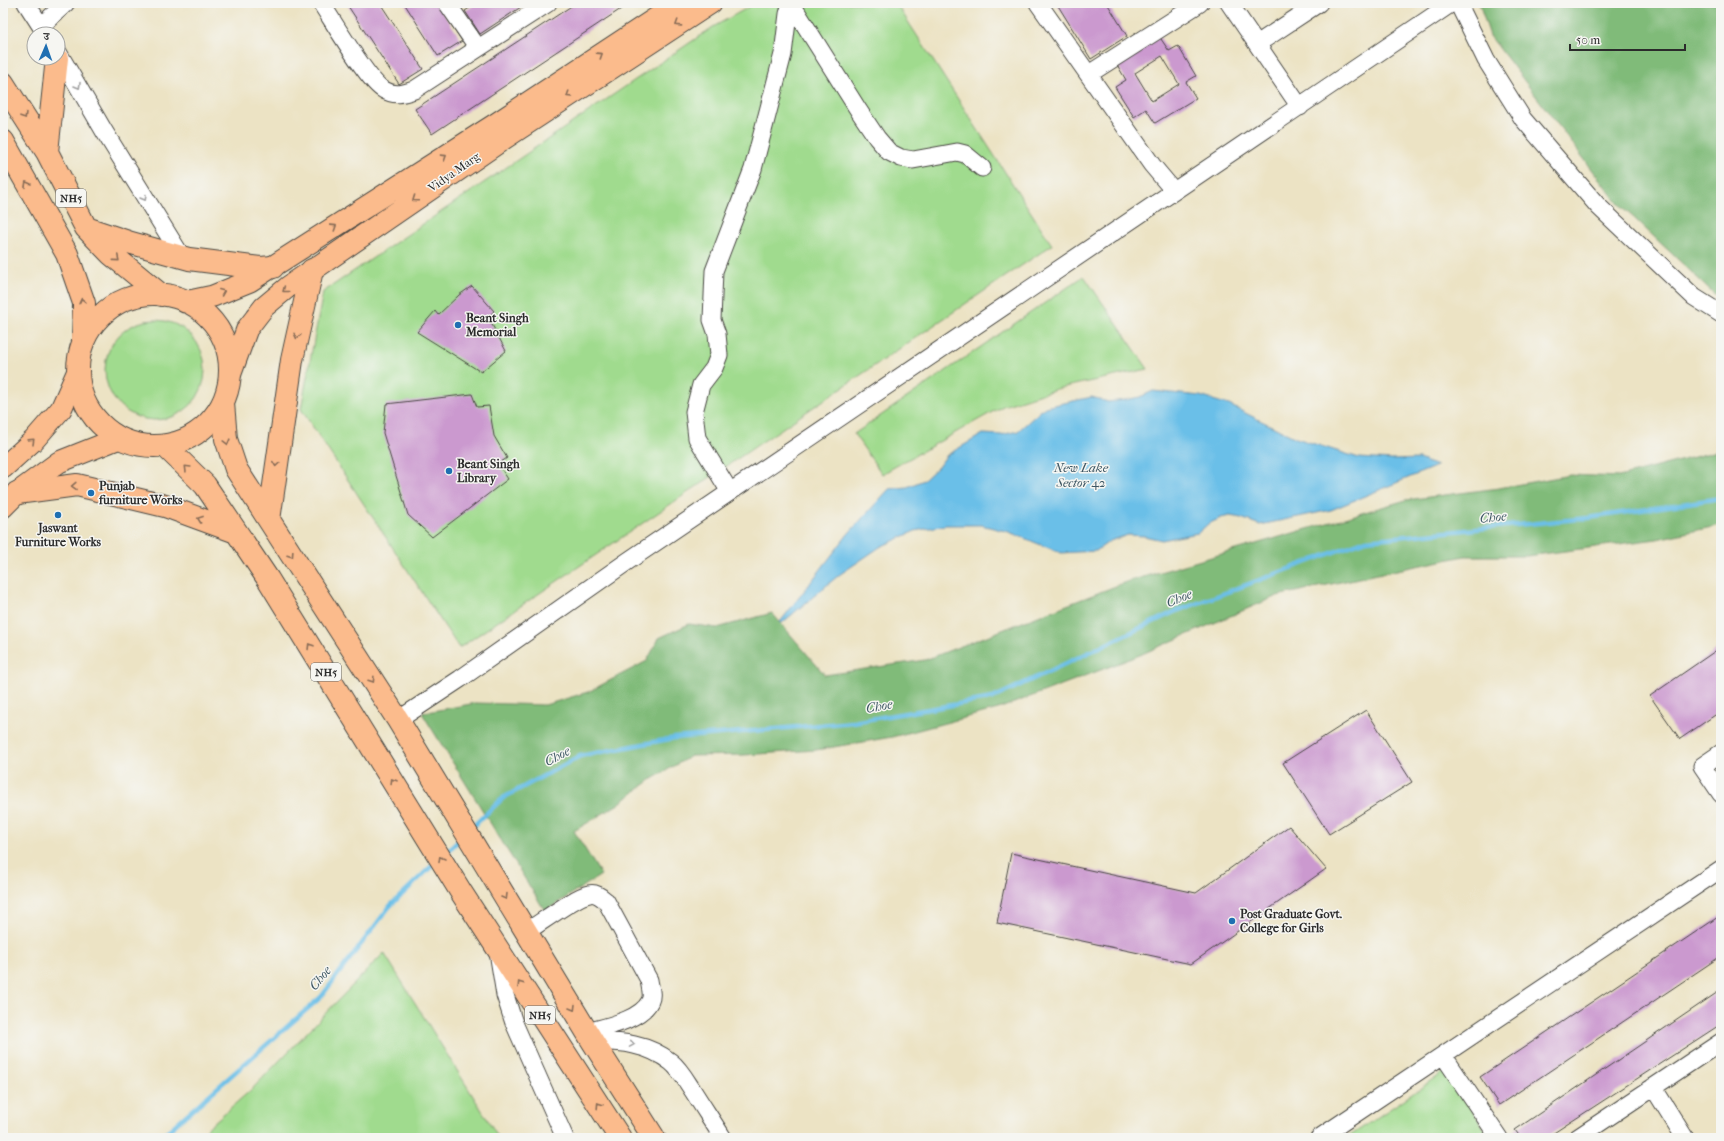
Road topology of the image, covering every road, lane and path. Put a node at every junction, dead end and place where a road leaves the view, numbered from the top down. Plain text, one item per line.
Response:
1 (26, 3) edge
2 (66, 3) edge
3 (321, 3) edge
4 (447, 3) edge
5 (548, 3) edge
6 (678, 3) edge
7 (711, 3) edge
8 (791, 3) edge
9 (1038, 3) edge
10 (1200, 3) edge
11 (1229, 3) edge
12 (1319, 3) edge
13 (1452, 3) edge
14 (1458, 3) edge
15 (41, 26) edge
16 (47, 26) edge
17 (1257, 44) junction
18 (478, 48) junction
19 (56, 66) edge
20 (66, 66) edge
21 (1089, 74) junction
22 (3, 83) edge
23 (1300, 107) junction
24 (5, 150) edge
25 (47, 152) junction
26 (982, 168) dead end
27 (1174, 190) junction
28 (86, 228) junction
29 (182, 257) junction
30 (273, 267) junction
31 (312, 270) junction
32 (161, 295) junction
33 (185, 302) junction
34 (1721, 314) edge
35 (83, 340) junction
36 (77, 373) junction
37 (231, 373) junction
38 (223, 403) junction
39 (117, 439) junction
40 (165, 446) junction
41 (3, 468) edge
42 (730, 492) junction
43 (10, 500) edge
44 (269, 520) junction
45 (236, 532) junction
46 (398, 720) junction
47 (1721, 753) edge
48 (1721, 794) edge
49 (1721, 869) edge
50 (526, 932) junction
51 (497, 948) junction
52 (590, 1037) junction
53 (1721, 1042) edge
54 (1442, 1055) junction
55 (1652, 1087) junction
56 (565, 1138) edge
57 (620, 1138) edge
58 (654, 1138) edge
59 (723, 1138) edge
60 (1320, 1138) edge
61 (1499, 1138) edge
62 (1577, 1138) edge
63 (1685, 1138) edge

1 - 15 street
2 - 16 street
3 - 18 street
4 - 18 street
5 - 18 street
30 -> 6 main road, Vidya Marg
7 -> 31 main road, Vidya Marg
8 - 26 street
8 - 42 street
9 - 21 street
10 - 21 street
11 - 17 street
12 - 17 street
13 - 23 street
14 - 34 street
17 - 23 street
19 - 25 highway
20 -> 29 street
21 - 27 street
22 -> 25 highway, NH5 / NH5
23 - 27 street
35 -> 24 highway, NH5
25 - 28 highway, NH5 / NH5
27 - 42 street
28 - 29 highway
28 -> 32 highway, NH5 / NH5
29 - 30 highway
33 -> 30 main road, Vidya Marg
31 -> 37 main road, Vidya Marg
31 -> 44 highway
32 - 33 highway, NH5
32 - 35 highway, NH5
33 - 37 highway, NH5
35 - 36 highway, NH5
36 - 39 highway, NH5
41 -> 36 main road
37 - 38 highway, NH5
38 - 40 highway, NH5
38 -> 44 highway, NH5 / NH5
39 - 40 highway, NH5
39 - 43 main road
45 -> 40 highway, NH5 / NH5
42 - 46 street
45 -> 43 highway
44 -> 46 highway, NH5 / NH5
51 -> 45 highway, NH5 / NH5
46 -> 50 highway, NH5
47 - 48 street
49 - 54 street
50 -> 52 highway, NH5
50 - 52 street
51 - 56 street
57 -> 51 highway, NH5 / NH5
52 - 58 highway, NH5
52 -> 59 street
53 - 55 street
54 - 60 street
54 - 61 street
55 - 62 street
55 - 63 street

